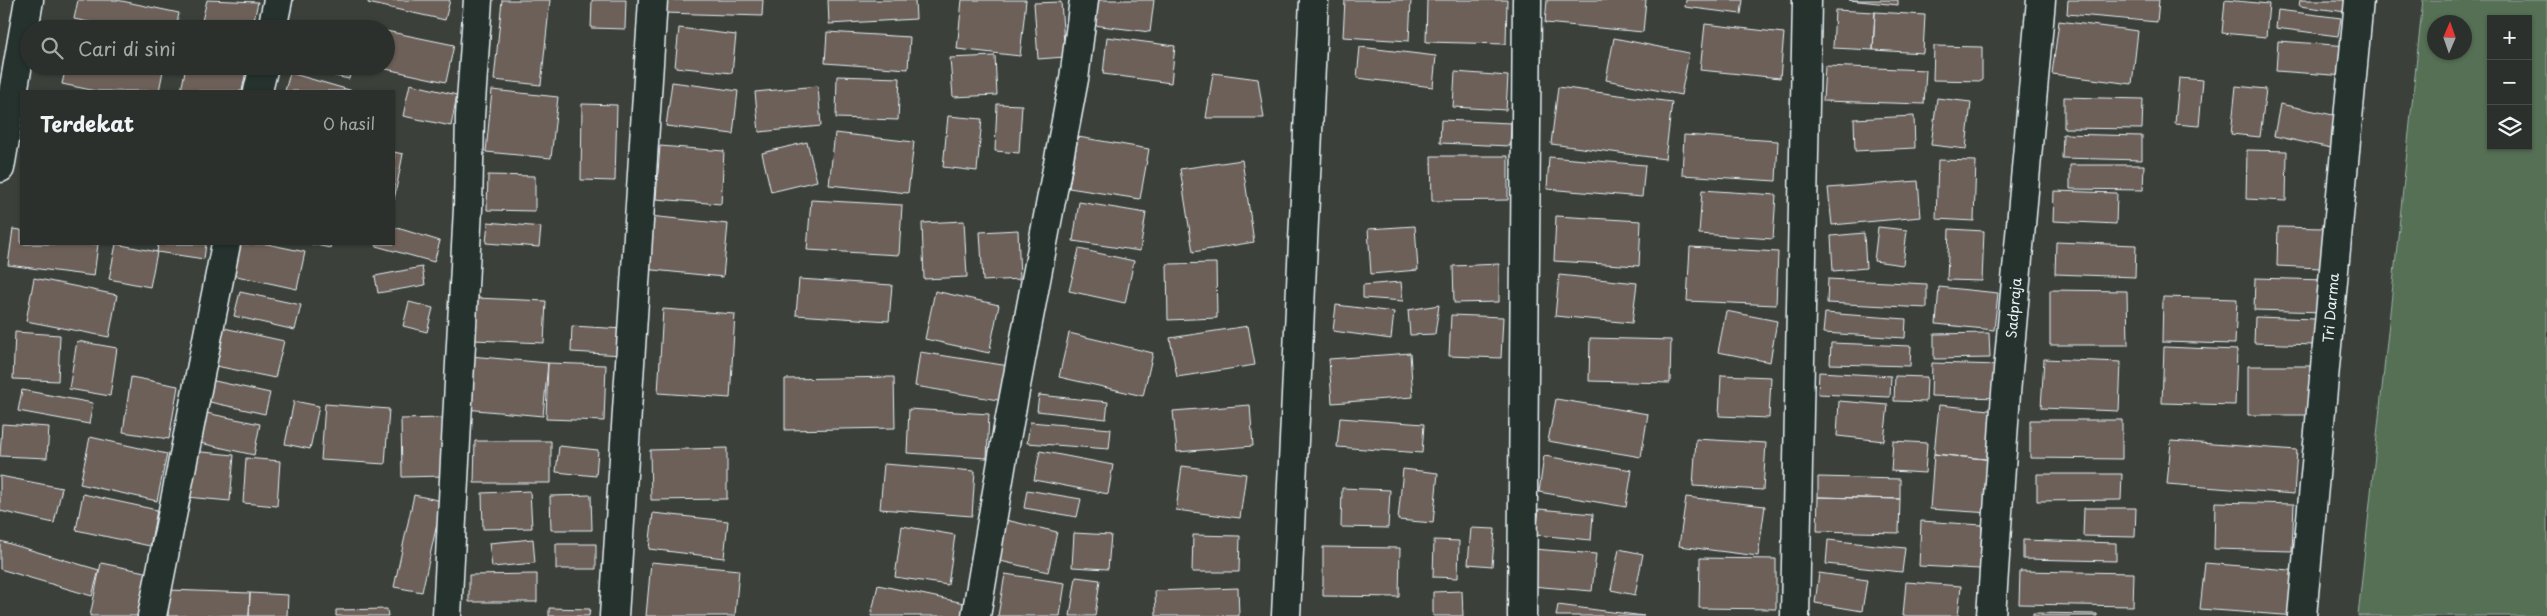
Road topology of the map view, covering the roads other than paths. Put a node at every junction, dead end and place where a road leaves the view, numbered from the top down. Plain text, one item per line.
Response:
1 (29, 0) edge
2 (278, 0) edge
3 (478, 0) edge
4 (653, 0) edge
5 (1084, 0) edge
6 (1314, 0) edge
7 (1527, 0) edge
8 (1807, 0) edge
9 (2041, 0) edge
10 (2359, 0) edge
11 (26, 20) edge
12 (274, 20) edge
13 (20, 52) edge
14 (262, 75) edge
15 (258, 90) edge
16 (0, 168) edge
17 (226, 245) edge
18 (152, 616) edge
19 (447, 616) edge
20 (614, 616) edge
21 (976, 616) edge
22 (1286, 616) edge
23 (1522, 616) edge
24 (1795, 616) edge
25 (1991, 616) edge
26 (2302, 616) edge

1 - 11 street
2 - 12 street
3 - 19 street
4 - 20 street
5 - 21 street
6 - 22 street
7 - 23 street
8 - 24 street
9 - 25 street, Sadpraja
10 - 26 street, Tri Darma
13 - 16 street
14 - 15 street
17 - 18 street

